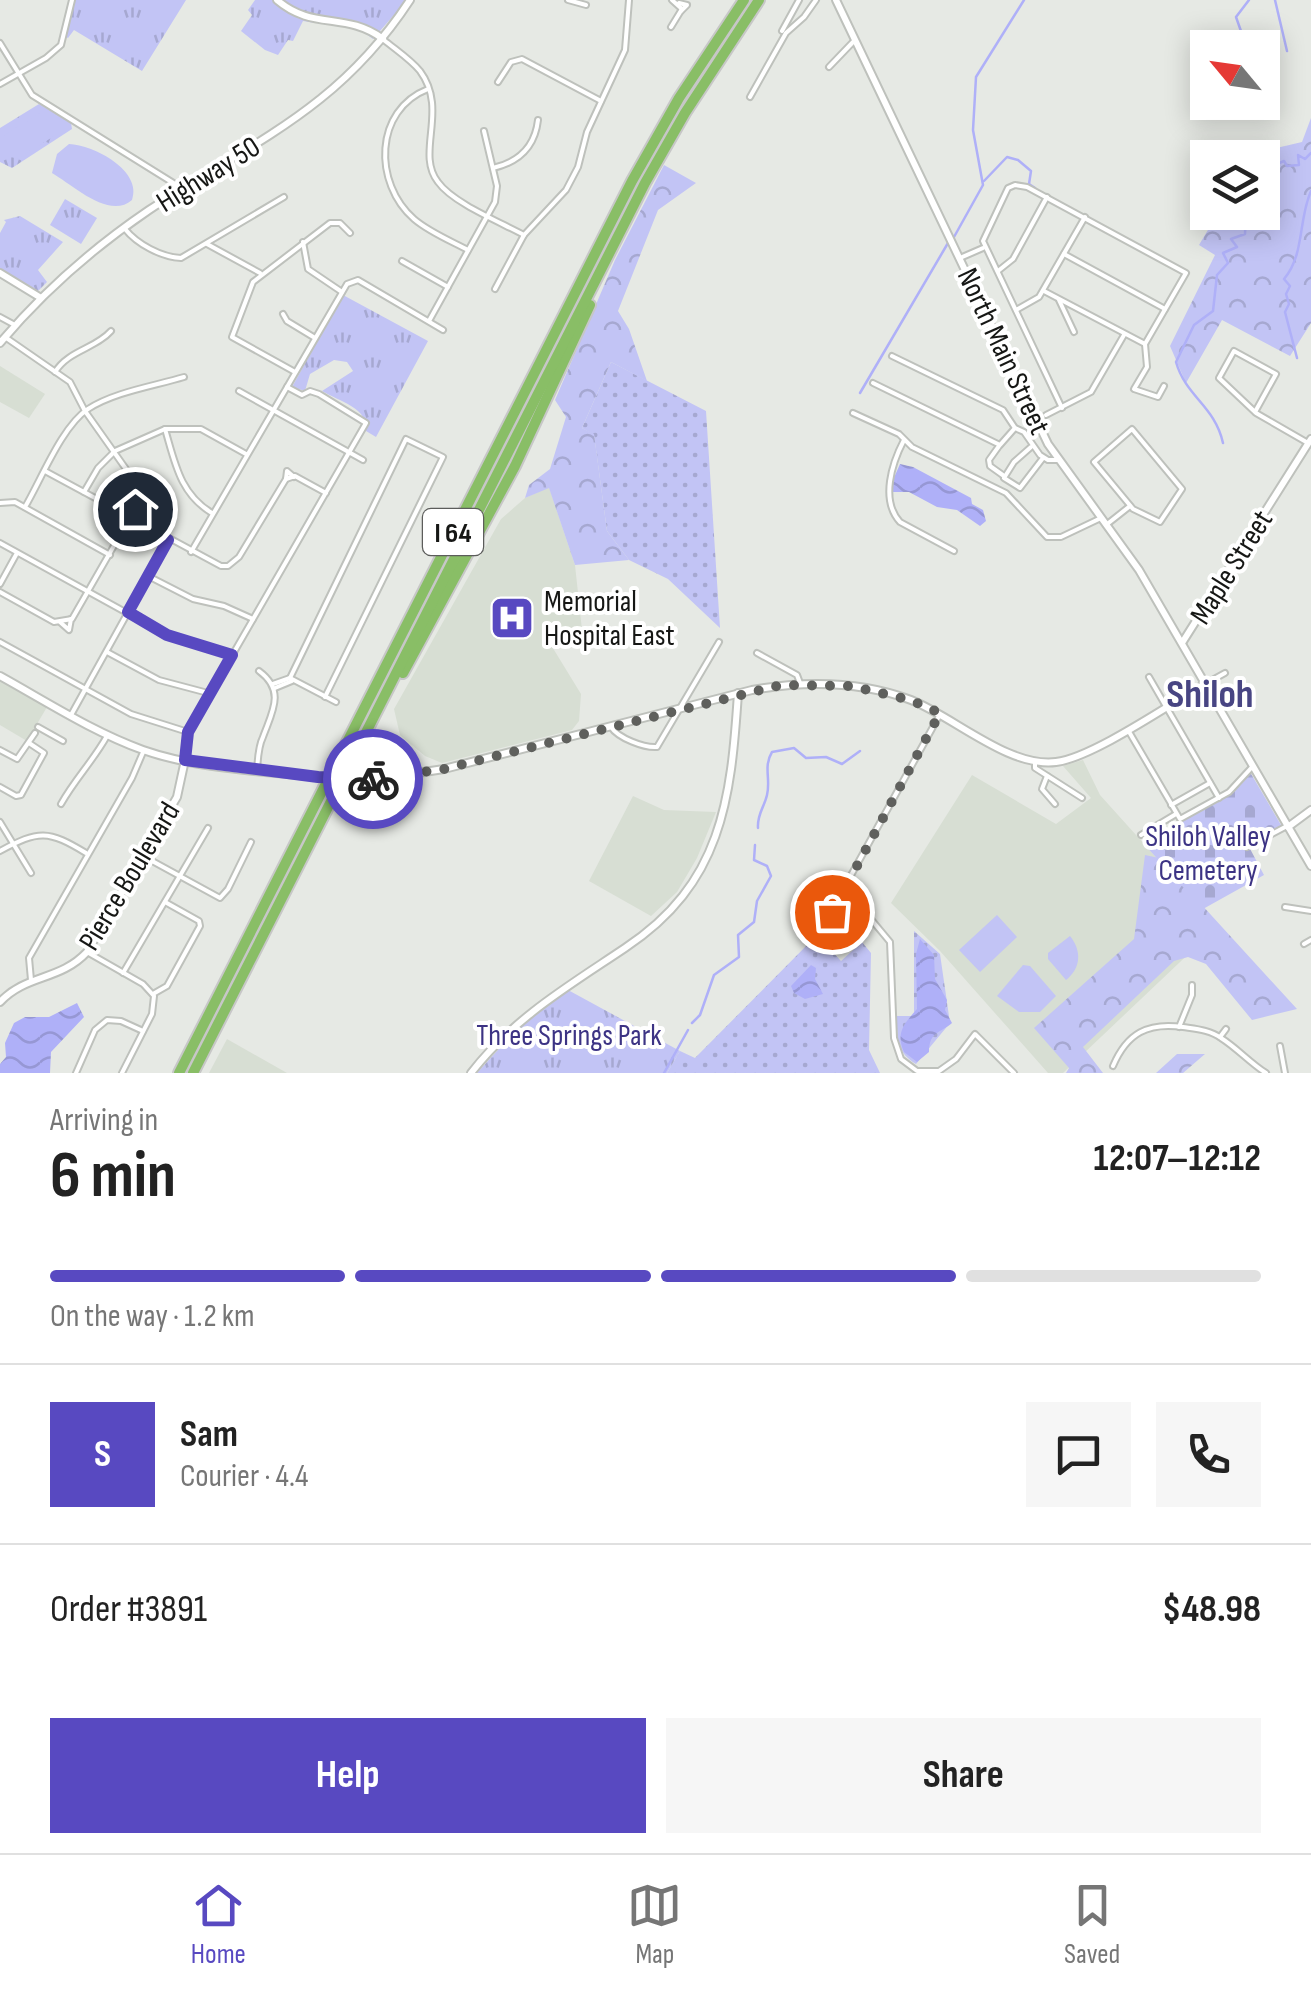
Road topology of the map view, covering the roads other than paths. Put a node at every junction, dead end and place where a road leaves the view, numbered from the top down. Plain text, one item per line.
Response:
1 (72, 0) edge
2 (276, 0) edge
3 (410, 0) edge
4 (568, 0) edge
5 (629, 0) edge
6 (672, 0) edge
7 (744, 0) edge
8 (759, 0) edge
9 (799, 0) edge
10 (816, 0) edge
11 (836, 0) edge
12 (586, 5) dead end
13 (671, 28) dead end
14 (782, 31) dead end
15 (382, 39) junction
16 (855, 40) junction
17 (0, 43) edge
18 (829, 67) dead end
19 (18, 74) junction
20 (498, 82) dead end
21 (0, 84) edge
22 (430, 89) junction
23 (750, 97) dead end
24 (601, 101) junction
25 (538, 120) dead end
26 (484, 131) dead end
27 (494, 168) junction
28 (183, 189) junction
29 (1047, 197) junction
30 (284, 198) dead end
31 (488, 215) junction
32 (1084, 217) junction
33 (124, 228) junction
34 (350, 233) dead end
35 (524, 235) junction
36 (303, 242) junction
37 (207, 244) junction
38 (985, 247) junction
39 (468, 250) junction
40 (1064, 254) junction
41 (960, 258) junction
42 (402, 260) dead end
43 (997, 272) junction
44 (0, 273) edge
45 (261, 273) junction
46 (448, 287) junction
47 (495, 288) dead end
48 (1044, 291) junction
49 (342, 292) junction
50 (41, 298) junction
51 (1059, 300) junction
52 (1166, 309) junction
53 (1016, 310) junction
54 (283, 314) dead end
55 (0, 317) edge
56 (429, 320) junction
57 (16, 325) junction
58 (444, 330) dead end
59 (111, 331) dead end
60 (1074, 332) dead end
61 (1124, 335) junction
62 (316, 338) junction
63 (2, 340) edge
64 (1144, 344) junction
65 (892, 356) dead end
66 (55, 372) junction
67 (295, 372) junction
68 (184, 377) dead end
69 (873, 383) dead end
70 (1164, 386) dead end
71 (286, 388) junction
72 (239, 391) dead end
73 (1062, 408) junction
74 (274, 410) junction
75 (85, 411) junction
76 (1255, 412) junction
77 (853, 413) dead end
78 (1046, 415) dead end
79 (1016, 428) junction
80 (164, 429) junction
81 (904, 440) junction
82 (1310, 441) edge
83 (1000, 444) junction
84 (1032, 446) junction
85 (115, 450) junction
86 (350, 453) junction
87 (248, 454) junction
88 (1043, 458) junction
89 (363, 460) dead end
90 (1056, 460) junction
91 (46, 471) junction
92 (1004, 476) junction
93 (1029, 478) junction
94 (1034, 485) dead end
95 (84, 492) junction
96 (326, 493) junction
97 (0, 503) edge
98 (1130, 505) junction
99 (25, 507) junction
100 (213, 514) junction
101 (130, 519) junction
102 (1103, 521) junction
103 (168, 540) junction
104 (0, 543) edge
105 (954, 551) dead end
106 (17, 552) junction
107 (191, 552) junction
108 (110, 555) junction
109 (148, 576) junction
110 (0, 588) edge
111 (89, 591) junction
112 (128, 612) junction
113 (253, 619) junction
114 (0, 642) edge
115 (719, 642) dead end
116 (1182, 643) junction
117 (106, 652) junction
118 (757, 653) dead end
119 (232, 655) junction
120 (260, 672) dead end
121 (1225, 673) dead end
122 (0, 676) edge
123 (1149, 677) dead end
124 (291, 680) junction
125 (800, 684) junction
126 (1204, 684) junction
127 (274, 686) junction
128 (85, 690) junction
129 (210, 693) junction
130 (738, 694) junction
131 (325, 697) junction
132 (336, 702) dead end
133 (1166, 706) junction
134 (680, 708) junction
135 (940, 713) junction
136 (71, 715) junction
137 (611, 727) junction
138 (1127, 729) junction
139 (188, 732) junction
140 (107, 736) junction
141 (63, 741) dead end
142 (29, 743) junction
143 (0, 750) edge
144 (144, 750) junction
145 (185, 760) junction
146 (1035, 762) junction
147 (1253, 766) junction
148 (257, 770) junction
149 (1047, 776) junction
150 (1210, 782) junction
151 (0, 787) edge
152 (1082, 798) dead end
153 (1219, 798) junction
154 (61, 804) dead end
155 (1055, 804) dead end
156 (1171, 805) junction
157 (1311, 810) edge
158 (1177, 816) junction
159 (0, 822) edge
160 (1287, 827) junction
161 (208, 828) dead end
162 (1141, 835) dead end
163 (251, 842) dead end
164 (13, 844) junction
165 (1247, 847) dead end
166 (0, 851) edge
167 (88, 854) junction
168 (143, 856) junction
169 (1311, 866) edge
170 (31, 873) dead end
171 (180, 876) junction
172 (844, 888) junction
173 (165, 902) junction
174 (1285, 907) dead end
175 (1311, 911) edge
176 (818, 935) dead end
177 (1311, 940) edge
178 (1304, 944) dead end
179 (87, 952) junction
180 (123, 972) junction
181 (31, 981) junction
182 (1192, 986) dead end
183 (153, 994) junction
184 (0, 1002) edge
185 (1179, 1026) junction
186 (1226, 1029) dead end
187 (144, 1031) junction
188 (1220, 1037) junction
189 (1280, 1046) dead end
190 (1113, 1066) dead end
191 (1011, 1072) edge
192 (76, 1073) edge
193 (122, 1073) edge
194 (179, 1073) edge
195 (193, 1073) edge
196 (471, 1073) edge
197 (1266, 1073) edge
198 (1284, 1073) edge

1 - 19 street
2 - 15 main road
3 - 15 main road, Highway 50
4 - 12 street
5 - 24 street
6 - 13 street
7 - 194 highway, I 64
8 - 195 highway
9 - 14 street
10 - 23 street
11 - 16 main road, North Main Street
15 - 22 street
15 - 28 main road, Highway 50
16 - 18 street
16 - 41 main road, North Main Street
17 - 19 street
19 - 21 street
19 - 28 street
20 - 24 street
22 - 31 street
22 - 39 street
24 - 35 street
25 - 27 street
26 - 27 street
27 - 31 street
28 - 33 main road, Highway 50
29 - 32 street
29 - 38 street
29 - 43 street
30 - 37 street
31 - 35 street
31 - 39 street
32 - 40 street
32 - 52 street
33 - 37 street
33 - 50 main road, Highway 50
34 - 36 street
35 - 47 street
36 - 45 street
36 - 49 street
37 - 45 street
38 - 41 street
38 - 43 street
39 - 46 street
40 - 48 street
40 - 52 street
41 - 90 main road, North Main Street
42 - 46 street
43 - 53 street
44 - 50 main road
45 - 67 street
46 - 56 street
48 - 51 street
48 - 53 street
49 - 56 street
49 - 62 street
50 - 57 main road, Highway 50
51 - 60 street
51 - 61 street
52 - 64 street
53 - 73 street
54 - 62 street
55 - 57 street
56 - 58 street
57 - 63 main road, Highway 50
59 - 66 street
61 - 64 street
61 - 73 street
62 - 67 street
63 - 66 street
64 - 70 street
65 - 79 street
66 - 75 street
67 - 71 street
68 - 75 street
69 - 83 street
71 - 74 street
71 - 86 street
72 - 74 street
73 - 78 street
74 - 86 street
74 - 87 street
75 - 85 street
75 - 91 street
76 - 76 street
76 - 82 street
77 - 81 street
79 - 83 street
79 - 84 street
80 - 85 street
80 - 87 street
80 - 100 street
81 - 102 street
81 - 105 street
82 - 116 main road, Maple Street
83 - 92 street
84 - 88 street
84 - 92 street
85 - 95 street
85 - 101 street
86 - 89 street
86 - 96 street
87 - 100 street
88 - 90 street
88 - 93 street
90 - 102 main road, North Main Street
91 - 95 street
91 - 99 street
92 - 93 street
93 - 94 street
95 - 101 street
96 - 107 street
96 - 113 street
97 - 99 street
98 - 98 street
98 - 102 street
99 - 108 street
100 - 107 street
101 - 103 street
101 - 108 street
102 - 116 main road, North Main Street
103 - 107 street
103 - 109 street
104 - 106 street
106 - 110 street
106 - 111 street
108 - 111 street
109 - 112 street
109 - 113 street
110 - 111 street
111 - 112 street
112 - 117 street
112 - 119 street
113 - 119 street
114 - 128 street
115 - 134 street
116 - 126 main road, North Main Street
117 - 128 street
117 - 129 street
118 - 125 street
119 - 129 street
120 - 127 street
121 - 126 street
122 - 136 main road
123 - 133 street
124 - 127 street
124 - 131 street
124 - 131 street
125 - 130 main road
125 - 135 main road
126 - 133 main road
126 - 147 main road, North Main Street
127 - 148 street
128 - 136 street
128 - 139 street
129 - 139 street
130 - 134 main road
130 - 196 main road
131 - 132 street
133 - 138 main road
133 - 150 street
134 - 137 main road
134 - 137 street
135 - 146 main road
135 - 172 street
136 - 140 main road
137 - 148 main road, bridge
138 - 146 main road
138 - 156 street
139 - 145 street
140 - 144 main road
140 - 154 street
141 - 142 street
142 - 143 street
142 - 151 street
144 - 145 main road
144 - 167 street
145 - 148 main road
145 - 168 main road, Pierce Boulevard
146 - 149 street
147 - 153 street
147 - 160 main road, North Main Street
149 - 152 street
149 - 155 street
150 - 153 street
150 - 156 street
153 - 158 street
156 - 158 street
157 - 160 main road
158 - 162 street
159 - 164 street
160 - 165 street
160 - 169 main road, North Main Street
161 - 171 street
163 - 171 street
164 - 166 street
164 - 167 street
164 - 170 street
167 - 181 street
168 - 171 street
168 - 179 main road, Pierce Boulevard
171 - 173 street
172 - 176 street
172 - 191 street
173 - 180 street
173 - 183 street
174 - 175 street
177 - 178 street
179 - 180 street
179 - 181 main road, Pierce Boulevard
180 - 183 street
181 - 184 main road, Pierce Boulevard
182 - 185 street
183 - 187 street
185 - 188 street
185 - 190 street
186 - 188 street
187 - 192 street
187 - 193 street
188 - 197 street
189 - 198 street

